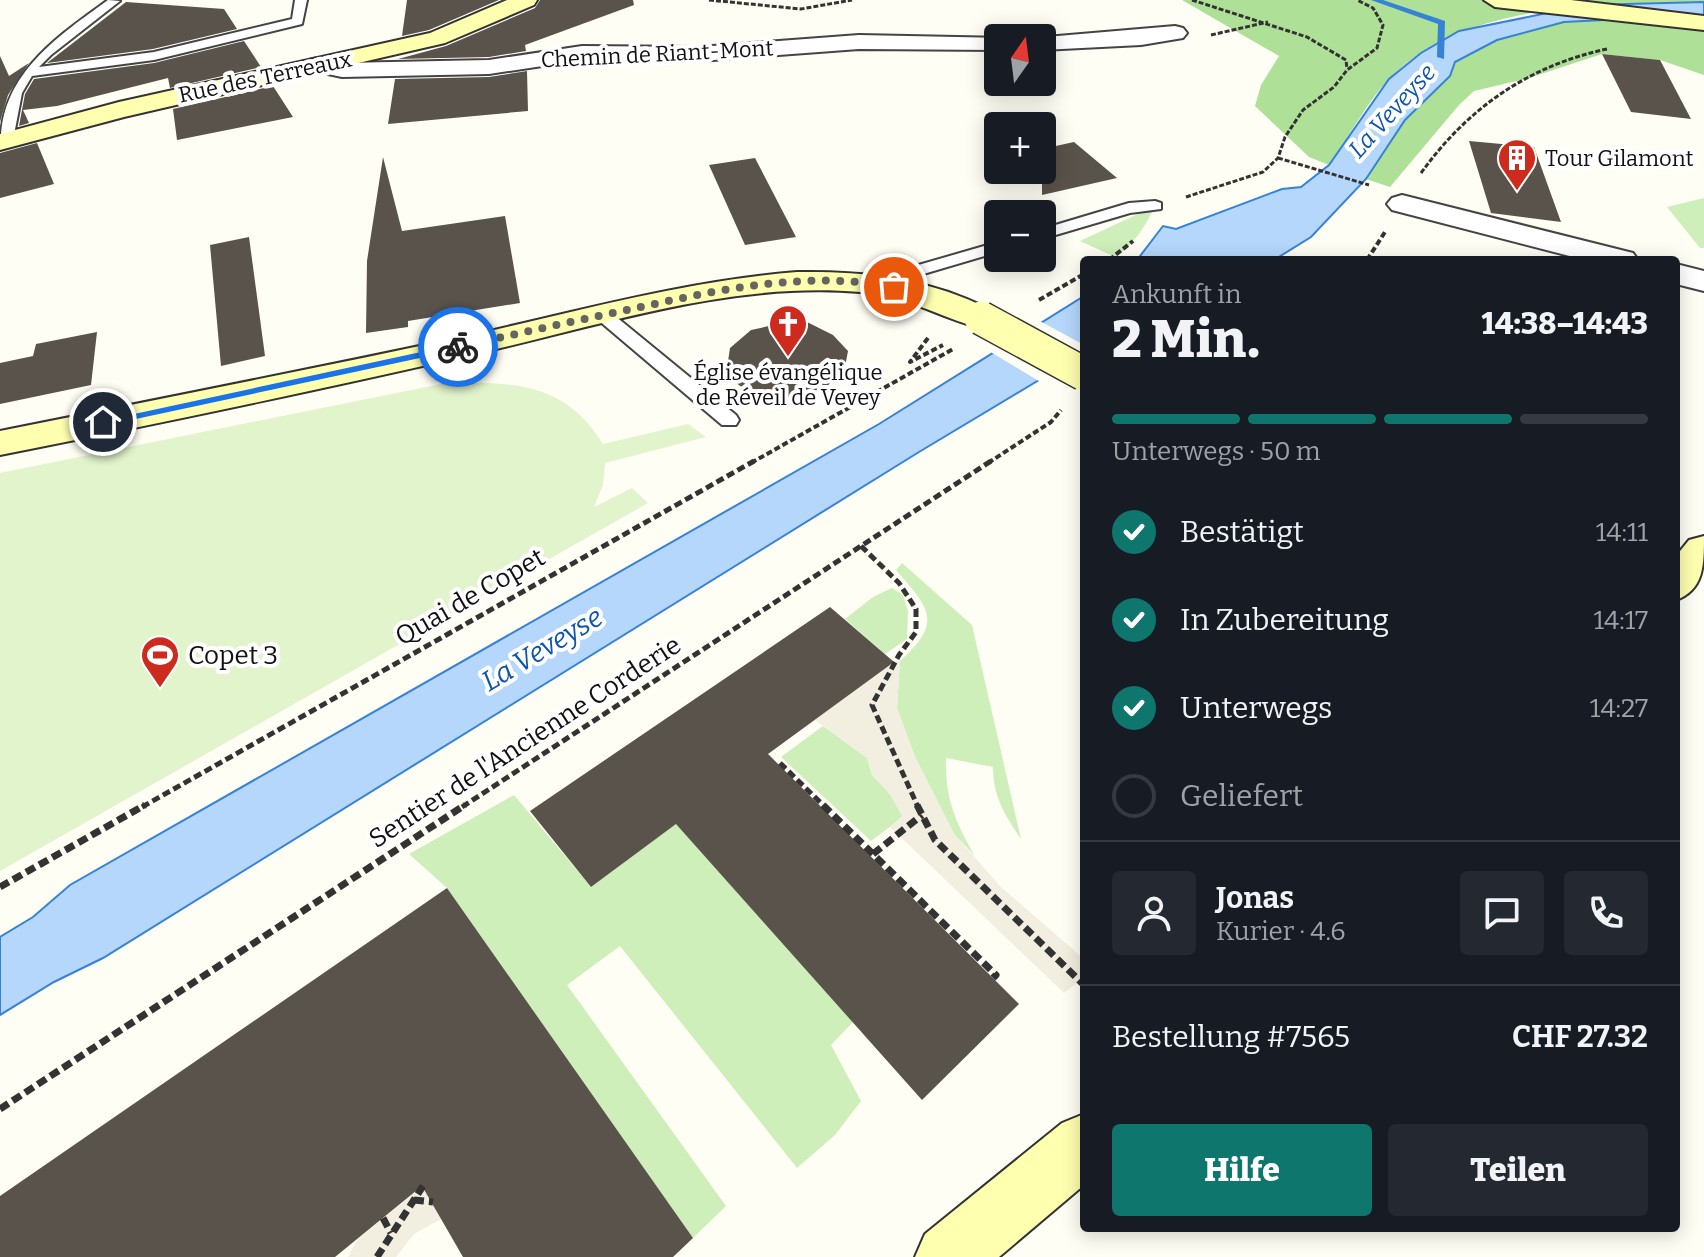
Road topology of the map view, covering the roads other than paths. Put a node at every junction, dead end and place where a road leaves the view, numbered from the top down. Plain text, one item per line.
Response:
1 (301, 0) edge
2 (526, 0) edge
3 (1495, 0) edge
4 (114, 1) edge
5 (1704, 23) edge
6 (1175, 33) dead end
7 (1056, 42) edge
8 (984, 43) edge
9 (318, 65) junction
10 (27, 73) junction
11 (3, 141) edge
12 (1400, 192) road end
13 (1155, 206) road end
14 (1056, 230) edge
15 (984, 251) edge
16 (1609, 256) edge
17 (1680, 275) edge
18 (1704, 281) edge
19 (876, 283) junction
20 (603, 315) junction
21 (1076, 388) edge
22 (729, 420) dead end
23 (0, 443) edge
24 (1704, 551) edge
25 (1680, 579) edge
26 (1080, 1148) edge
27 (948, 1257) edge

1 - 10 lane
2 - 9 street, Rue des Terreaux
3 - 5 street
4 - 10 lane
6 - 7 street
8 - 9 street, Chemin de Riant-Mont
9 - 11 street, Rue des Terreaux
10 - 11 lane
12 - 16 street
13 - 14 lane
15 - 19 lane
17 - 18 street
19 - 20 street
19 - 21 street, bridge
20 - 22 lane
20 - 23 street
24 - 25 street
26 - 27 street

